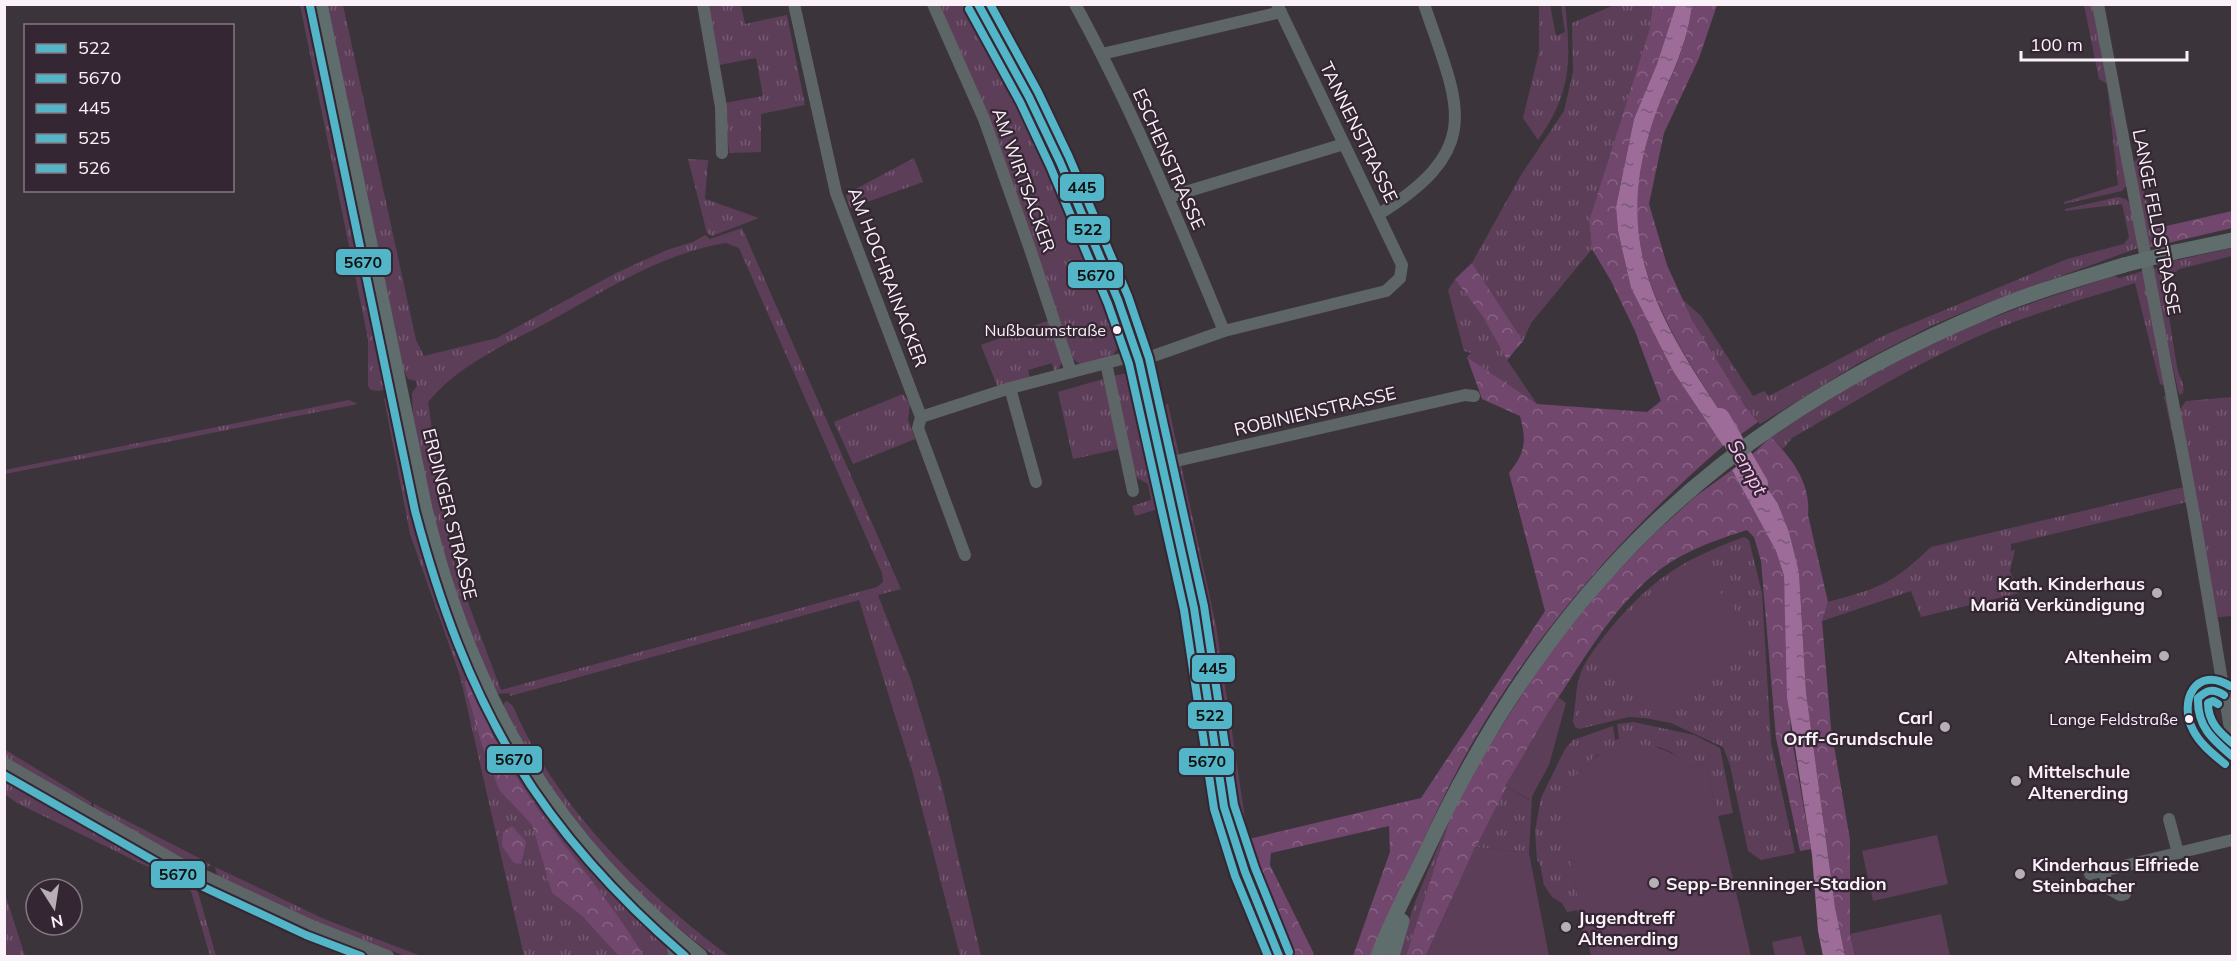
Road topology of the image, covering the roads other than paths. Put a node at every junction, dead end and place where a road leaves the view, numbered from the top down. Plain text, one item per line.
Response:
1 (320, 4) edge
2 (703, 4) edge
3 (794, 4) edge
4 (933, 4) edge
5 (978, 4) edge
6 (1075, 4) edge
7 (1424, 4) edge
8 (2098, 4) edge
9 (1279, 8) edge
10 (1102, 54) junction
11 (1344, 144) junction
12 (722, 153) dead end
13 (1168, 197) junction
14 (1379, 214) junction
15 (2232, 240) edge
16 (1224, 331) junction
17 (1138, 358) junction
18 (1106, 363) junction
19 (1071, 372) junction
20 (1010, 388) junction
21 (1474, 396) dead end
22 (921, 417) junction
23 (1163, 464) junction
24 (1036, 482) dead end
25 (1133, 490) dead end
26 (966, 555) dead end
27 (2224, 695) junction
28 (2232, 740) edge
29 (2232, 756) edge
30 (4, 763) edge
31 (2169, 819) dead end
32 (2232, 840) edge
33 (2178, 853) junction
34 (2103, 871) junction
35 (1417, 872) junction
36 (2090, 874) dead end
37 (2125, 894) dead end
38 (668, 931) junction
39 (388, 957) edge
40 (675, 957) edge
41 (700, 957) edge
42 (1279, 957) edge
43 (1378, 957) edge
44 (1392, 957) edge

1 - 38 main road, ERDINGER STRASSE
2 - 12 street
3 - 22 street, AM HOCHRAINACKER
4 - 19 street, AM WIRTSACKER
5 - 17 street
6 - 10 street, ESCHENSTRASSE
7 - 14 street
8 - 27 street, LANGE FELDSTRASSE
9 - 10 street
9 - 11 street, TANNENSTRASSE
10 - 13 street, ESCHENSTRASSE
11 - 13 street
11 - 14 street, TANNENSTRASSE
13 - 16 street, ESCHENSTRASSE
14 - 16 street, TANNENSTRASSE
15 - 35 main road, bridge
16 - 17 street
17 - 18 street
17 - 23 street
18 - 19 street
18 - 25 street
19 - 20 street
20 - 22 street
20 - 24 street
21 - 23 street, ROBINIENSTRASSE
22 - 26 street, AM HOCHRAINACKER
23 - 42 street
27 - 28 street, LANGE FELDSTRASSE
27 - 29 street
30 - 39 street
31 - 33 street
32 - 33 street
33 - 34 street
34 - 36 street
34 - 37 street
35 - 43 main road
35 - 44 main road
38 - 40 street
38 - 41 main road, ERDINGER STRASSE

